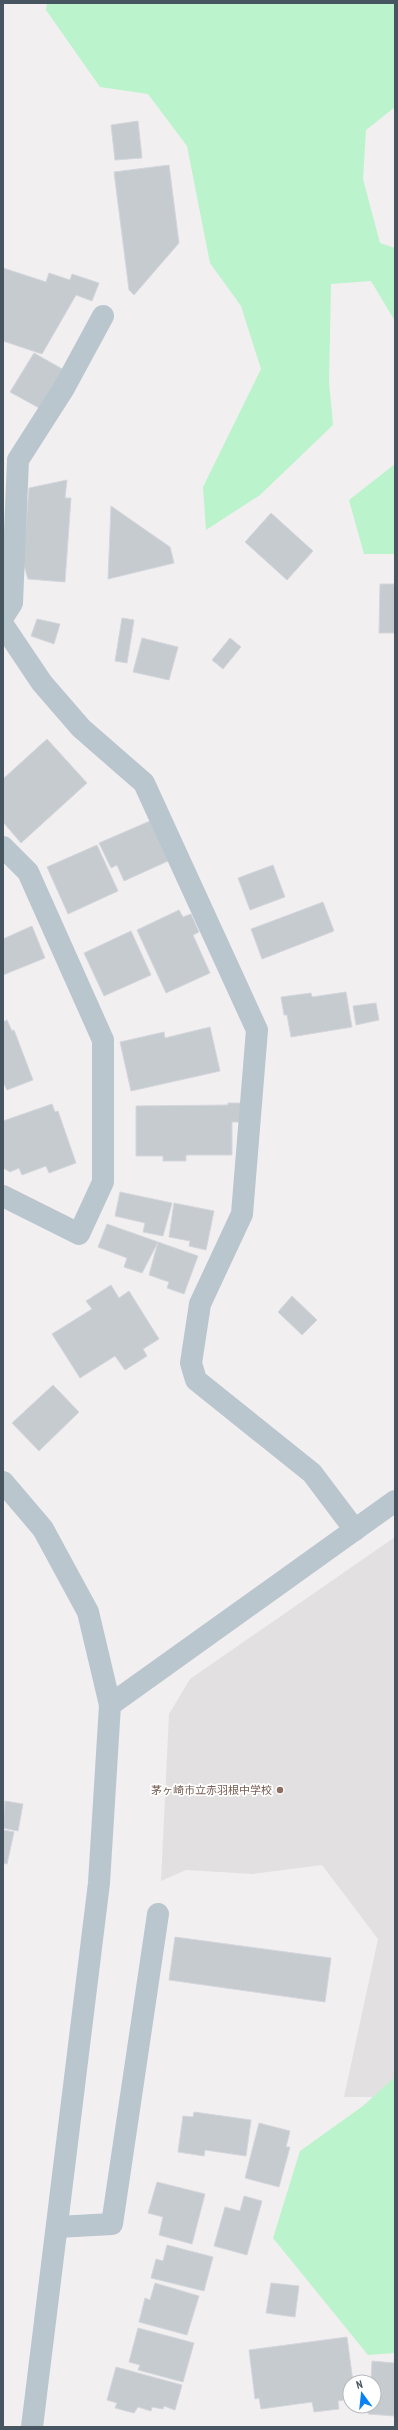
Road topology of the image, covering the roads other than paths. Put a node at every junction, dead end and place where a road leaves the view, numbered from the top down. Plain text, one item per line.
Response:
1 (103, 316) dead end
2 (3, 617) edge
3 (3, 625) edge
4 (3, 847) edge
5 (3, 1196) edge
6 (3, 1482) edge
7 (395, 1502) edge
8 (355, 1530) junction
9 (110, 1705) junction
10 (158, 1914) dead end
11 (57, 2227) junction
12 (32, 2427) edge

1 - 2 street
3 - 8 street
4 - 5 street
6 - 9 street
7 - 8 street
8 - 9 street
9 - 11 street
10 - 11 street
11 - 12 street

